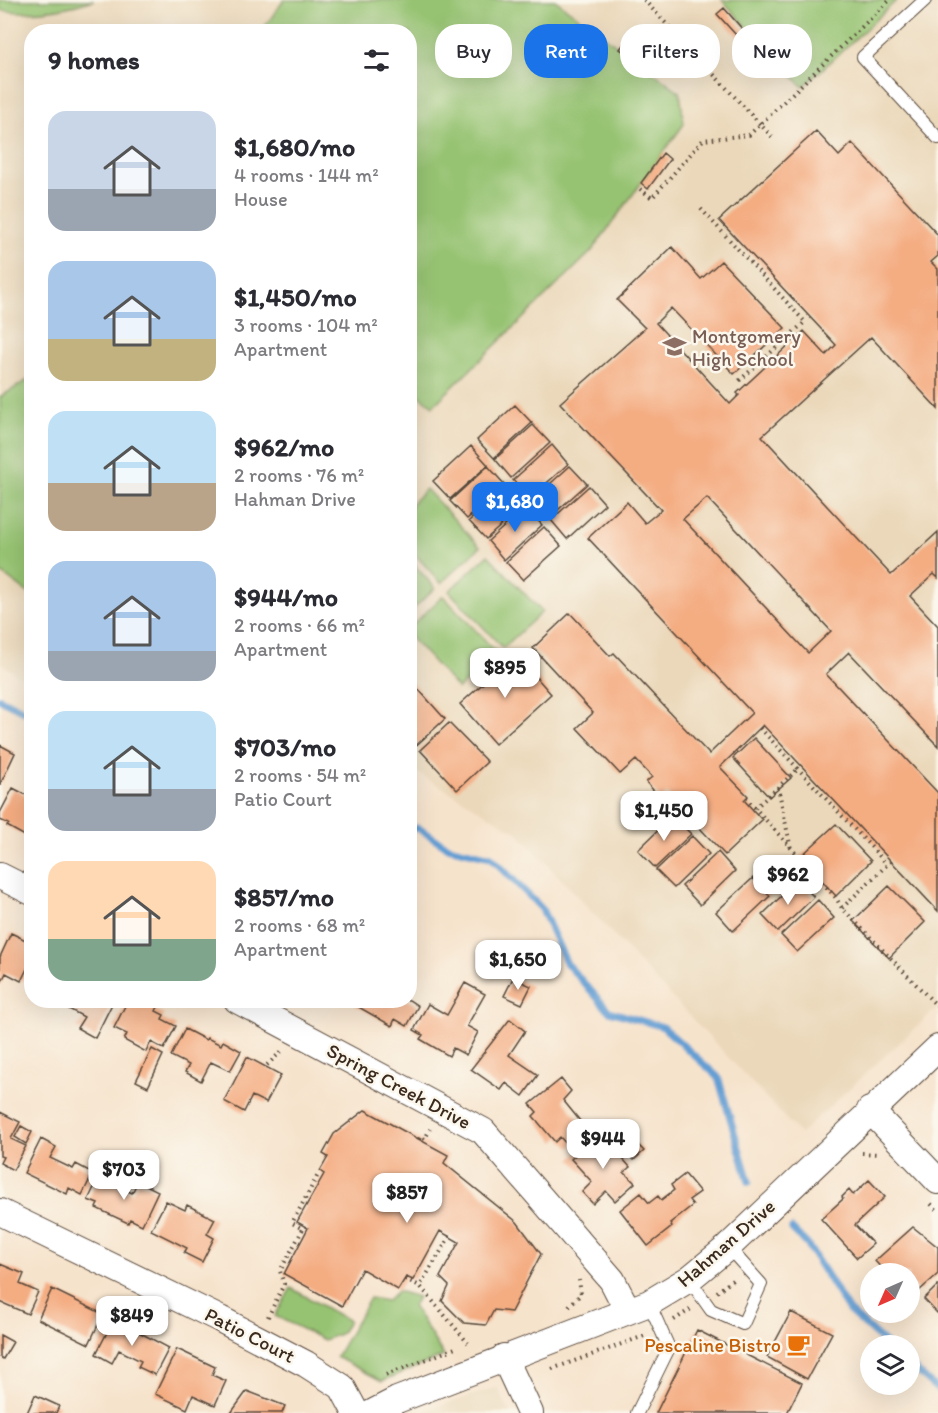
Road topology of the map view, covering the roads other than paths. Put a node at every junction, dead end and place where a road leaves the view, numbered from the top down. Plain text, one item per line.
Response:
1 (925, 0) edge
2 (938, 138) edge
3 (0, 876) edge
4 (24, 888) edge
5 (252, 1008) edge
6 (938, 1048) edge
7 (870, 1110) junction
8 (938, 1181) edge
9 (0, 1212) edge
10 (728, 1247) junction
11 (689, 1279) junction
12 (639, 1307) junction
13 (504, 1357) junction
14 (356, 1413) edge
15 (372, 1413) edge
16 (530, 1413) edge
17 (637, 1413) edge

1 - 2 lane
3 - 4 street
5 - 12 street, Spring Creek Drive
6 - 7 street, Hahman Drive
7 - 8 street
7 - 10 street, Hahman Drive
9 - 14 street, Patio Court
10 - 11 street, Hahman Drive
10 - 11 lane
11 - 12 street, Hahman Drive
12 - 13 street, Hahman Drive
12 - 17 lane
13 - 15 street, Hahman Drive
13 - 16 street

